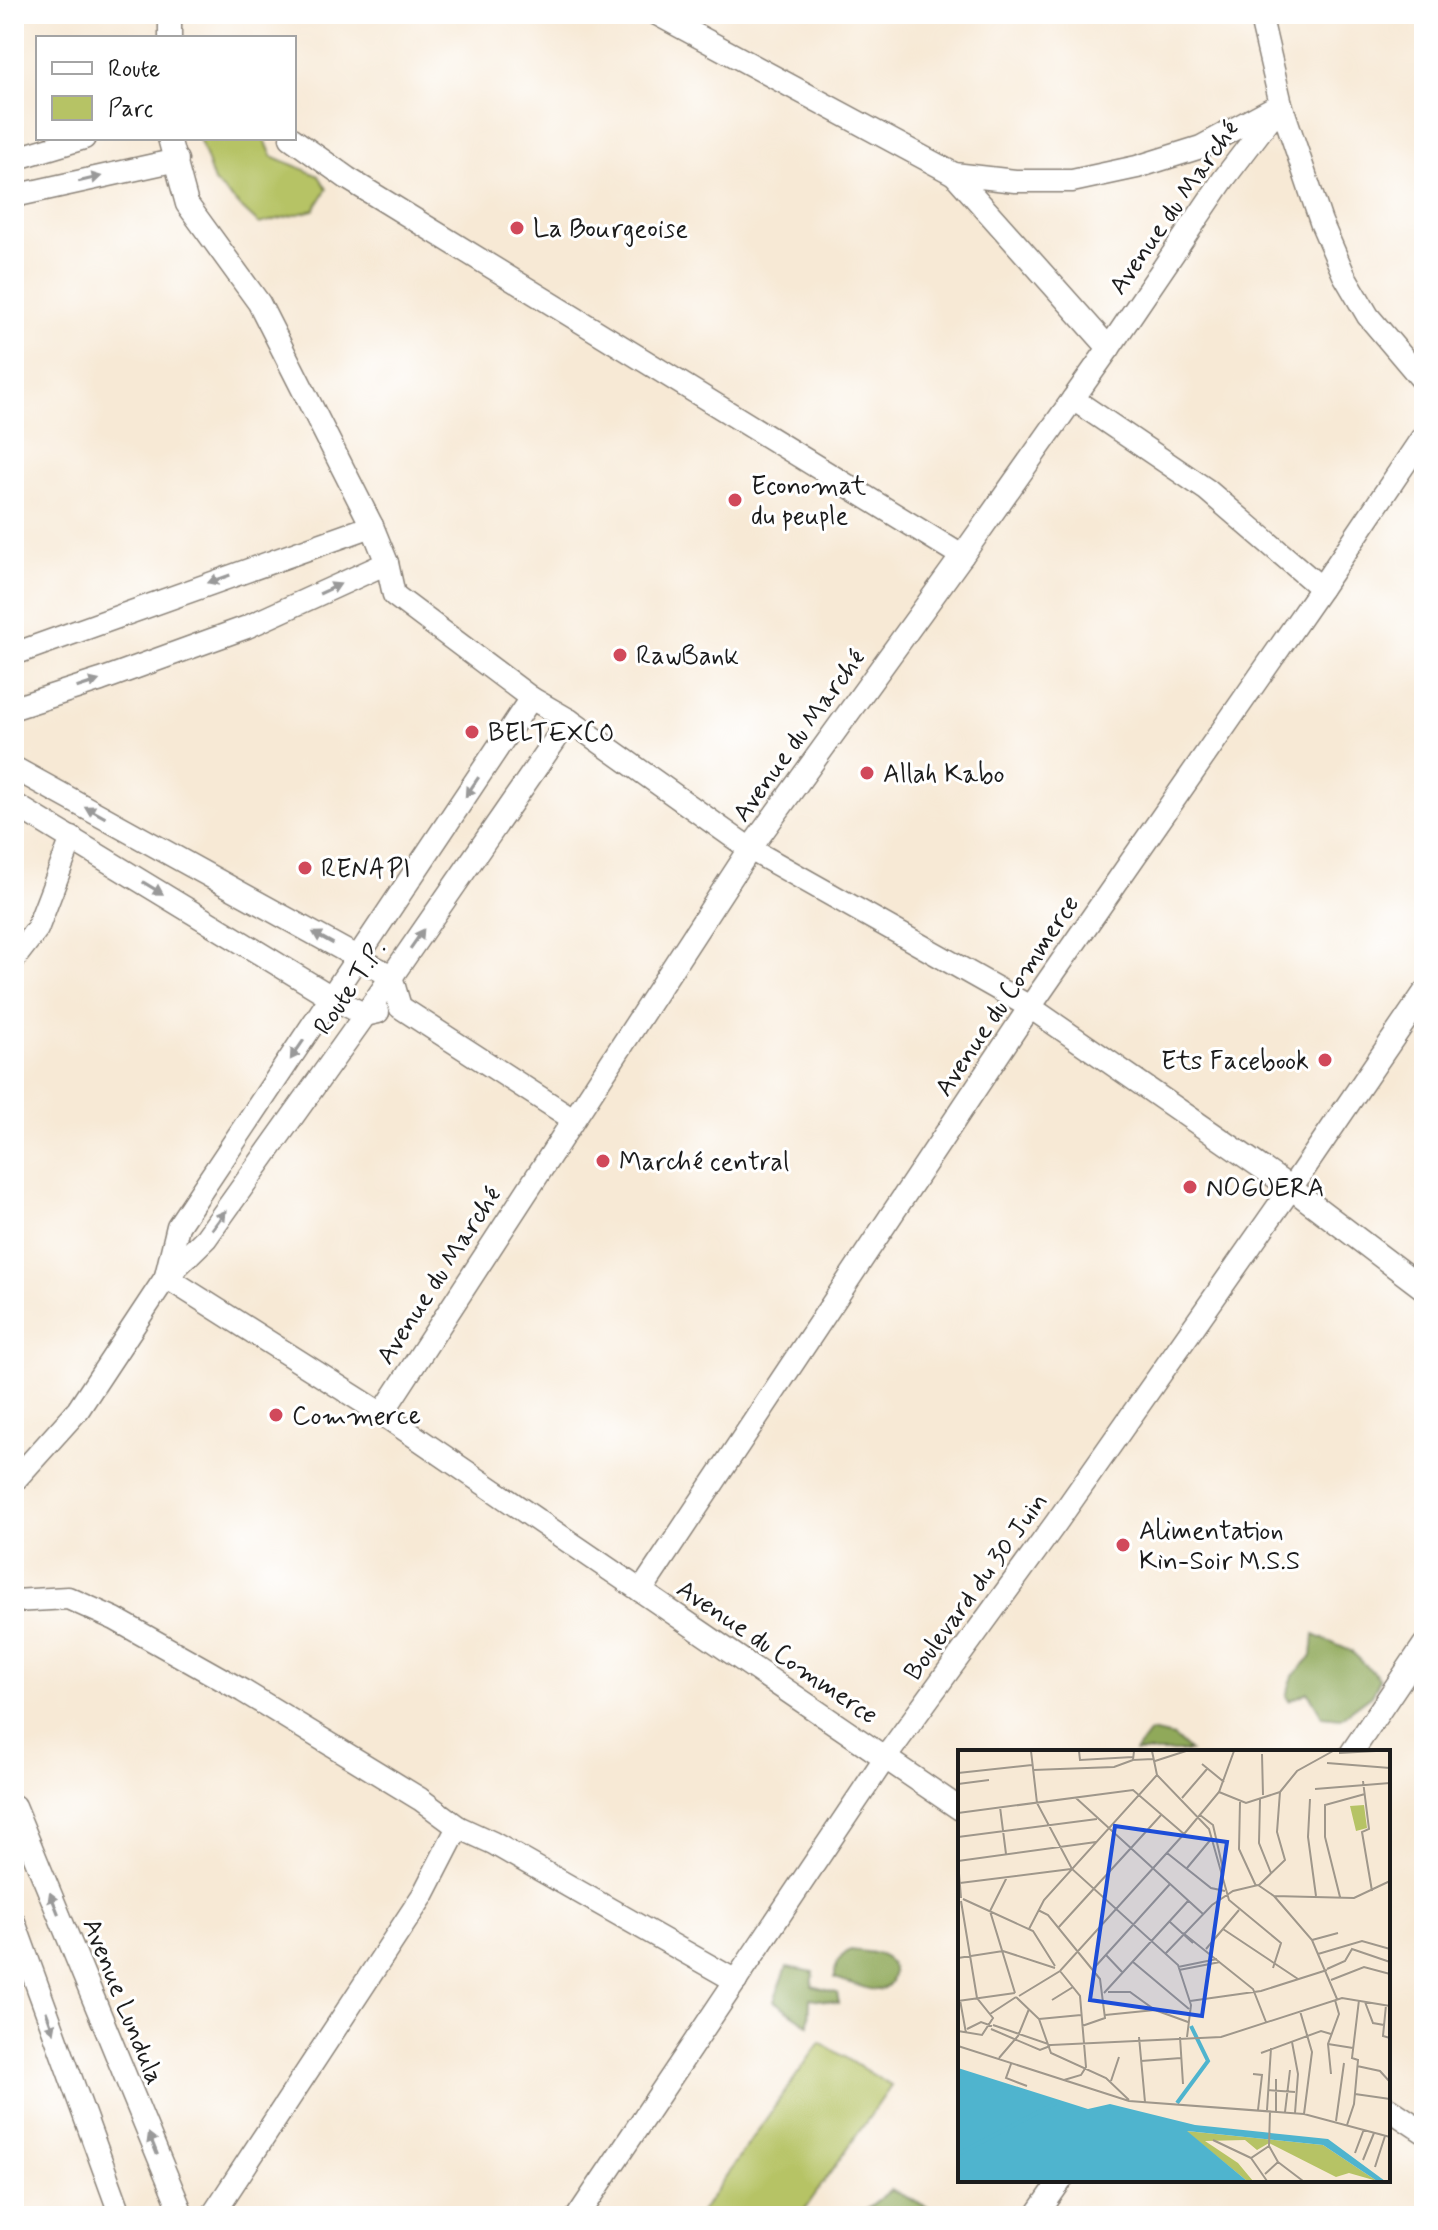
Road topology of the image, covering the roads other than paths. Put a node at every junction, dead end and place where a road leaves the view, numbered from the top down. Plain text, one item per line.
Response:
1 (170, 14) edge
2 (657, 14) edge
3 (1260, 14) edge
4 (684, 21) edge
5 (170, 36) edge
6 (1281, 104) junction
7 (77, 140) edge
8 (294, 140) edge
9 (173, 149) edge
10 (14, 159) edge
11 (954, 174) junction
12 (14, 196) edge
13 (1109, 348) junction
14 (1424, 382) edge
15 (1073, 399) junction
16 (1424, 435) edge
17 (372, 526) junction
18 (962, 556) junction
19 (387, 563) junction
20 (1321, 588) junction
21 (14, 654) edge
22 (531, 698) junction
23 (14, 708) edge
24 (569, 720) junction
25 (14, 768) edge
26 (14, 804) edge
27 (72, 838) junction
28 (750, 849) junction
29 (358, 957) junction
30 (14, 959) edge
31 (391, 976) junction
32 (1424, 993) edge
33 (333, 998) junction
34 (400, 1007) junction
35 (1030, 1007) junction
36 (365, 1015) junction
37 (573, 1119) junction
38 (1291, 1188) junction
39 (166, 1277) junction
40 (1424, 1289) edge
41 (382, 1414) junction
42 (14, 1481) edge
43 (641, 1591) junction
44 (14, 1601) edge
45 (1424, 1645) edge
46 (1353, 1750) edge
47 (885, 1758) junction
48 (14, 1806) edge
49 (958, 1808) edge
50 (458, 1827) junction
51 (14, 1922) edge
52 (736, 1981) junction
53 (1390, 2109) edge
54 (1424, 2132) edge
55 (1060, 2182) edge
56 (121, 2216) edge
57 (183, 2216) edge
58 (212, 2216) edge
59 (578, 2216) edge
60 (1036, 2216) edge

1 - 5 street
2 - 4 street
3 - 6 street
4 - 11 street
6 - 11 street
6 - 13 street, Avenue du Marché
6 - 14 street
7 - 10 street
8 - 18 street
12 -> 9 street
9 - 17 street
11 - 13 street
13 - 15 street, Avenue du Marché
15 - 18 street, Avenue du Marché
15 - 20 street
16 - 20 street, Avenue du Commerce
17 - 19 street
17 -> 21 street
18 - 28 street, Avenue du Marché
19 - 22 street
23 -> 19 street
20 - 35 street, Avenue du Commerce
22 - 24 street
22 -> 29 street, Route T.P.
24 - 28 street
31 -> 24 street, Route T.P.
29 -> 25 street
26 - 27 street
27 - 30 street
27 -> 33 street
28 - 35 street
28 - 37 street, Avenue du Marché
29 - 31 street
29 - 33 street, Route T.P.
31 - 34 street
31 - 36 street, Route T.P.
32 - 38 street, Boulevard du 30 Juin
33 - 36 street
33 -> 39 street, Route T.P.
34 - 36 street
34 - 37 street
35 - 38 street
35 - 43 street, Avenue du Commerce
39 -> 36 street, Route T.P.
37 - 41 street, Avenue du Marché
38 - 40 street
38 - 47 street, Boulevard du 30 Juin
39 - 41 street, Avenue du Commerce
39 - 42 street, Route T.P.
41 - 43 street, Avenue du Commerce
43 - 47 street, Avenue du Commerce
44 - 50 street
45 - 46 street
47 - 49 street, Avenue du Commerce
47 - 52 street, Boulevard du 30 Juin
57 -> 48 street, Avenue Lundula
50 - 52 street
50 - 58 street
51 -> 56 street
52 - 59 street, Boulevard du 30 Juin
53 - 54 street
55 - 60 street

